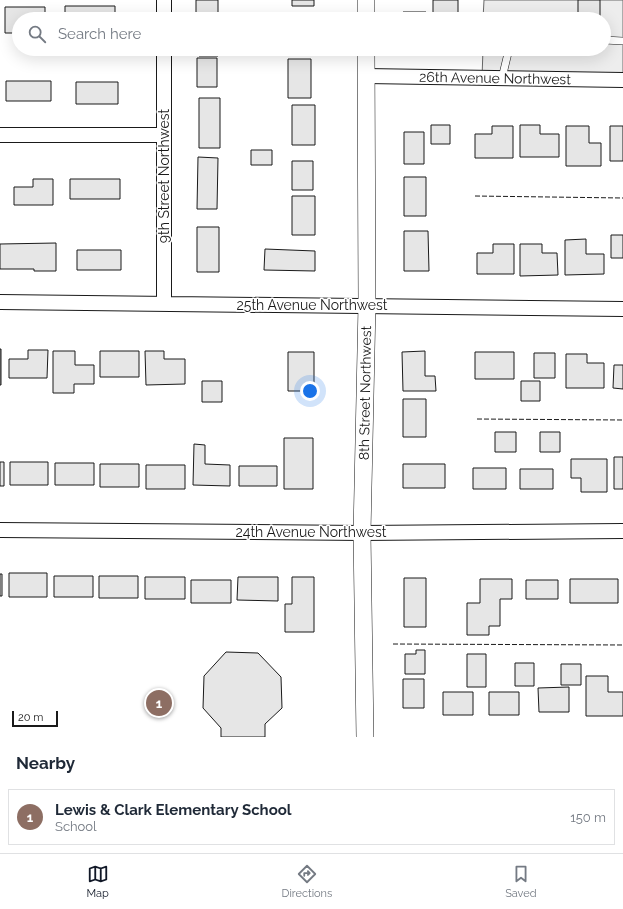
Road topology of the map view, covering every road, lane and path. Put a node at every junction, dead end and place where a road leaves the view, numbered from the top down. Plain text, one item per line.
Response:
1 (164, 0) edge
2 (366, 0) edge
3 (164, 12) edge
4 (366, 12) edge
5 (611, 40) edge
6 (623, 41) edge
7 (164, 56) edge
8 (366, 56) edge
9 (507, 56) edge
10 (366, 76) junction
11 (502, 78) junction
12 (623, 80) edge
13 (0, 135) edge
14 (164, 135) junction
15 (0, 302) edge
16 (164, 304) junction
17 (367, 305) junction
18 (623, 309) edge
19 (0, 530) edge
20 (623, 531) edge
21 (362, 533) junction
22 (365, 737) edge

1 - 3 street
2 - 4 street
5 - 6 lane
7 - 14 street, 9th Street Northwest
8 - 10 street, 8th Street Northwest
9 - 11 lane
10 - 11 street, 26th Avenue Northwest
10 - 17 street, 8th Street Northwest
11 - 12 street, 26th Avenue Northwest
13 - 14 street
14 - 16 street, 9th Street Northwest
15 - 16 street, 25th Avenue Northwest
16 - 17 street, 25th Avenue Northwest
17 - 18 street, 25th Avenue Northwest
17 - 21 street, 8th Street Northwest
19 - 21 street, 24th Avenue Northwest
20 - 21 street, 24th Avenue Northwest
21 - 22 street, 8th Street Northwest

